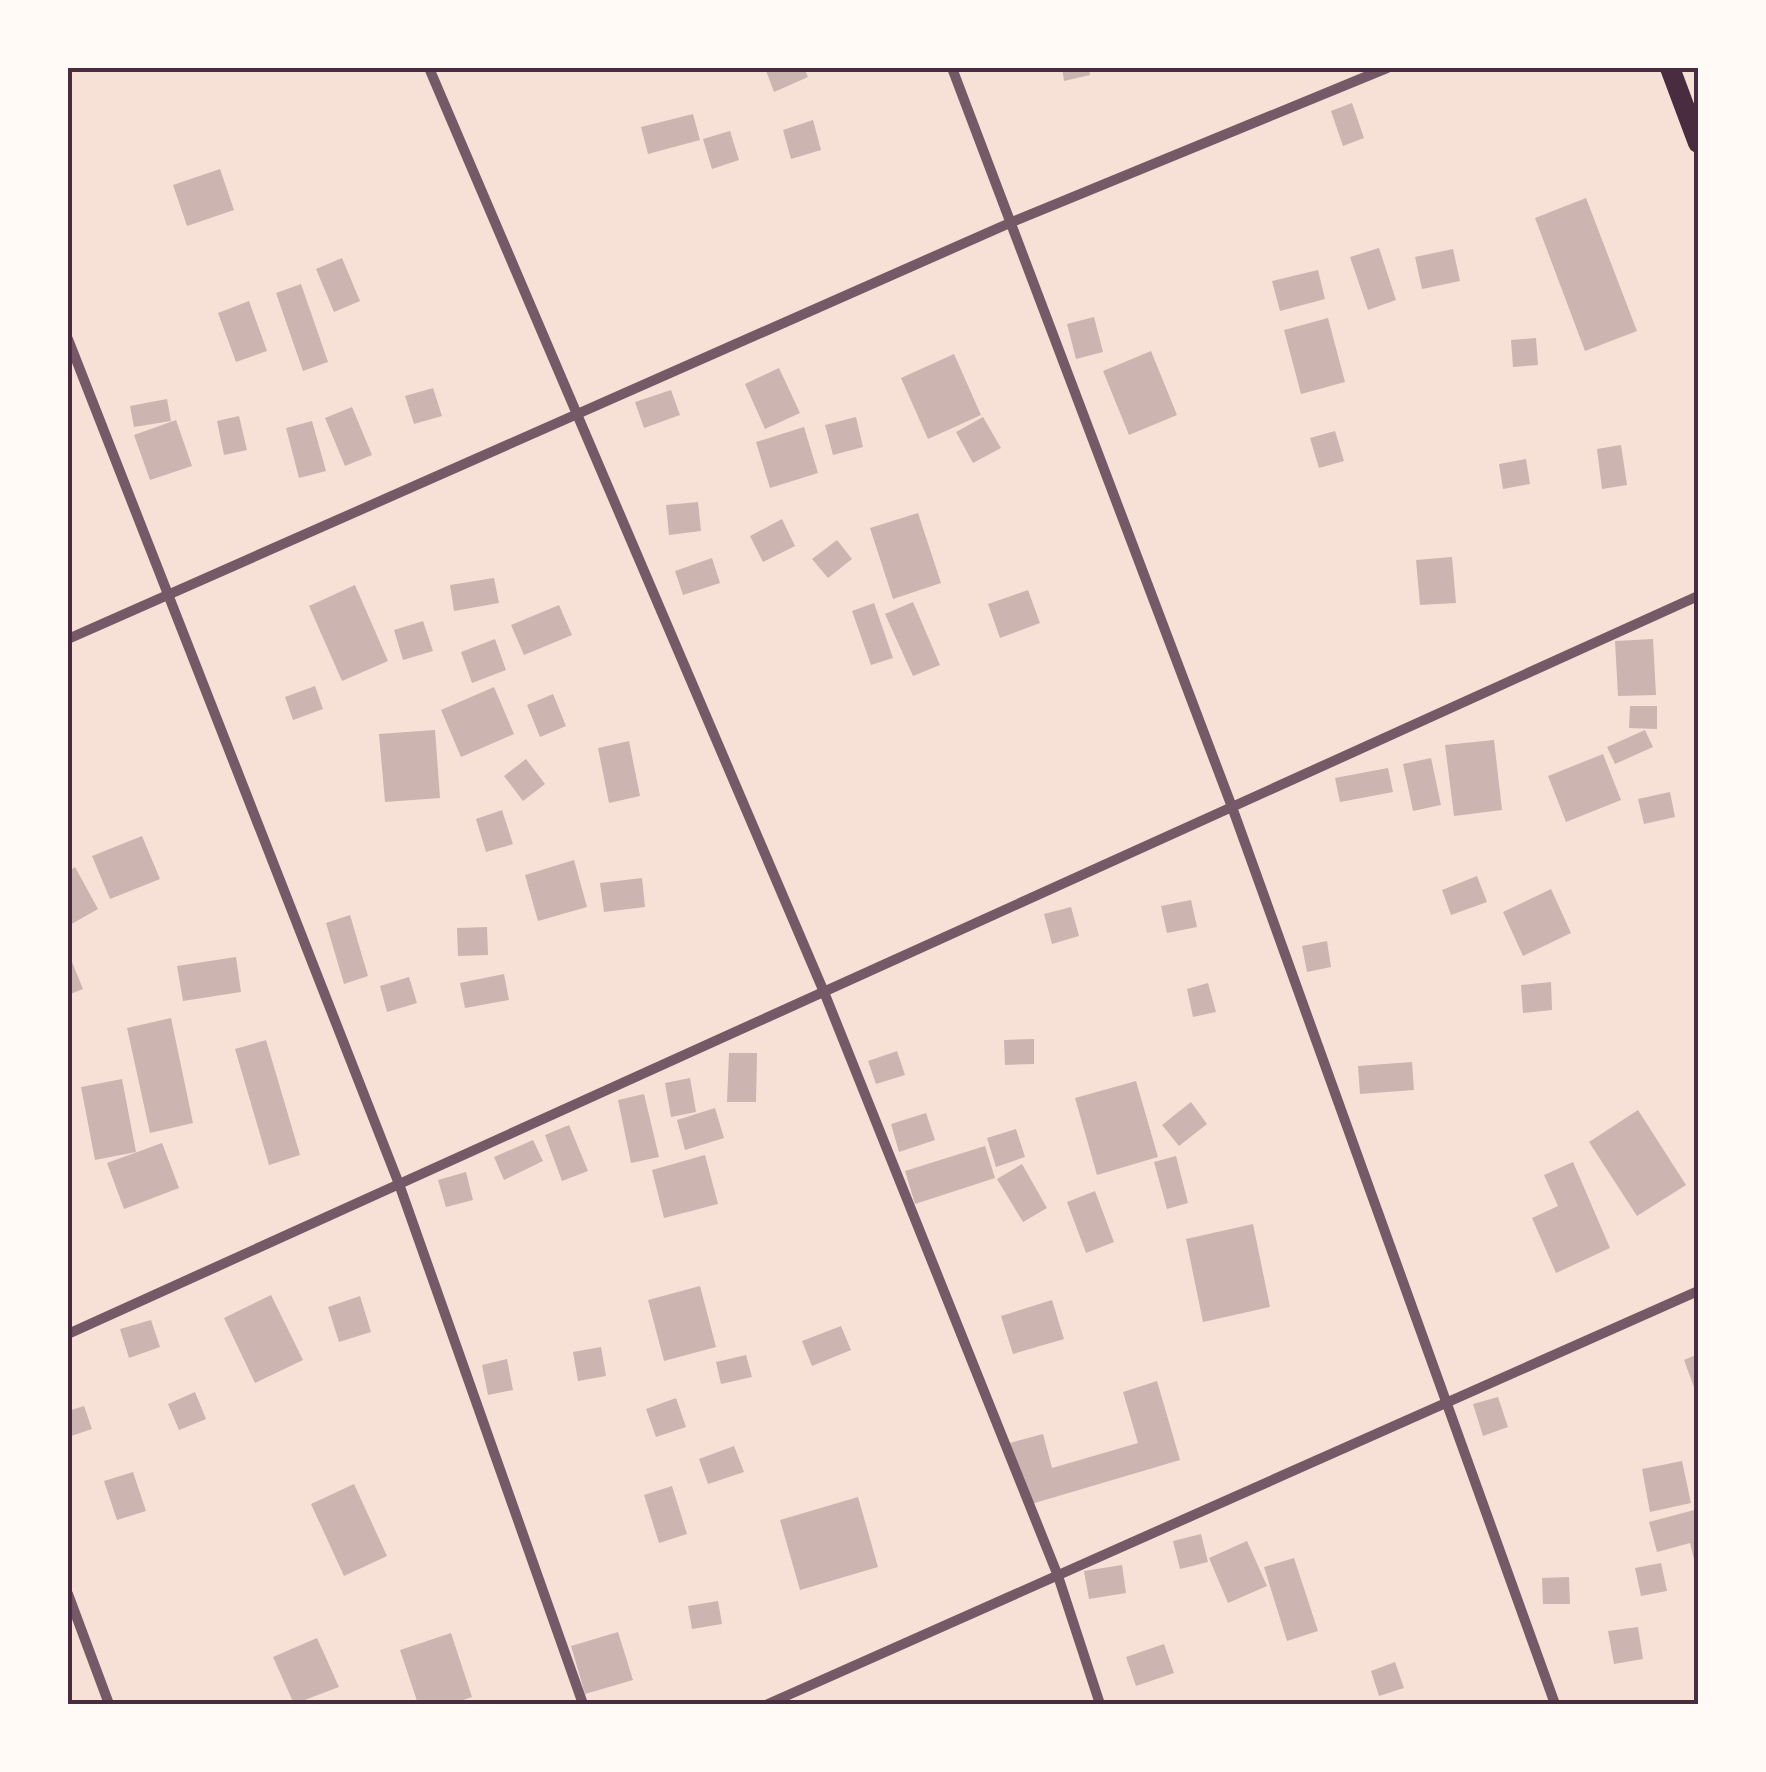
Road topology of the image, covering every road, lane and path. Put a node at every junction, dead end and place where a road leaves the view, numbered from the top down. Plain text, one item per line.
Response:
1 (429, 68) edge
2 (952, 68) edge
3 (1387, 68) edge
4 (1670, 68) edge
5 (1698, 143) edge
6 (1012, 222) junction
7 (68, 339) edge
8 (577, 413) junction
9 (168, 594) junction
10 (1698, 596) edge
11 (68, 639) edge
12 (1232, 807) junction
13 (824, 992) junction
14 (400, 1184) junction
15 (1698, 1290) edge
16 (68, 1334) edge
17 (1447, 1403) junction
18 (1058, 1576) junction
19 (68, 1594) edge
20 (109, 1704) edge
21 (583, 1704) edge
22 (768, 1704) edge
23 (1100, 1704) edge
24 (1556, 1704) edge

1 - 8 street
2 - 6 street
3 - 6 street
4 - 5 main road
6 - 8 street
6 - 12 street
7 - 9 street
8 - 9 street
8 - 13 street
9 - 11 street
9 - 14 street
10 - 12 street
12 - 13 street
12 - 17 street
13 - 14 street
13 - 18 street
14 - 16 street
14 - 21 street
15 - 17 street
17 - 18 street
17 - 24 street
18 - 22 street
18 - 23 street
19 - 20 street

